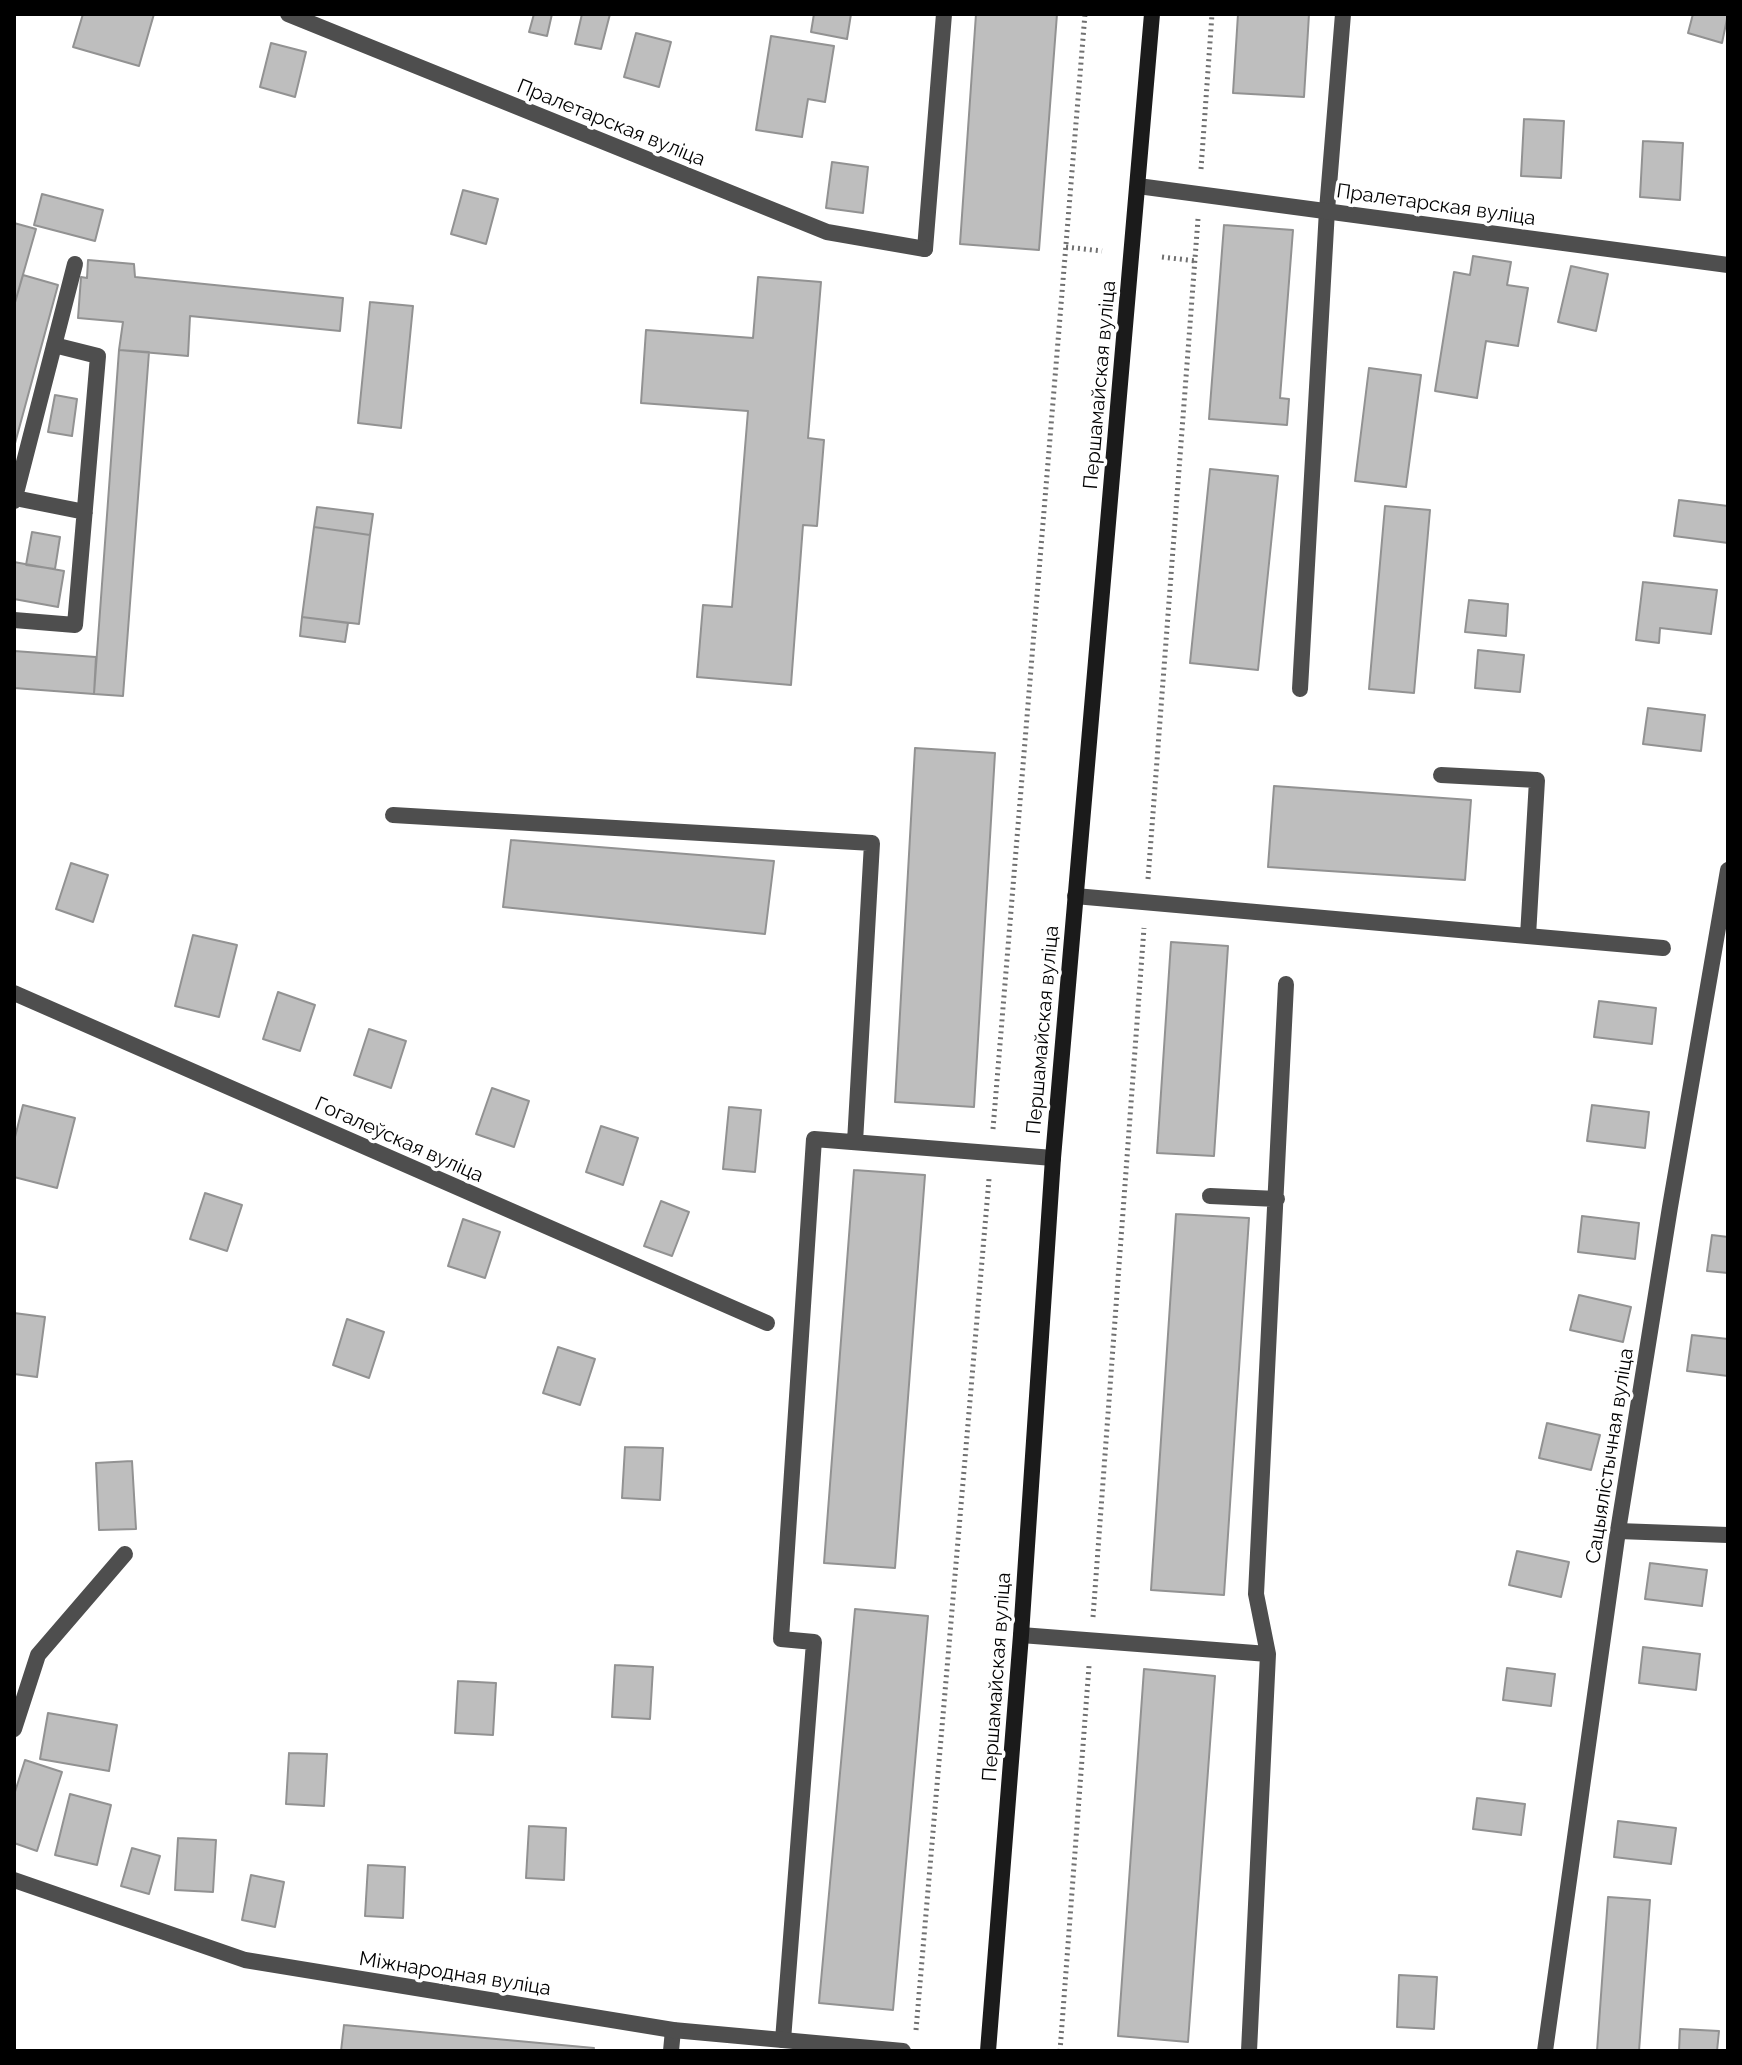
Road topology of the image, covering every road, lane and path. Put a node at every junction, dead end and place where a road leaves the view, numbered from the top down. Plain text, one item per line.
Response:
1 (288, 14) edge
2 (944, 14) edge
3 (1085, 14) edge
4 (1152, 14) edge
5 (1212, 14) edge
6 (1343, 14) edge
7 (1138, 186) junction
8 (1200, 194) junction
9 (1327, 210) junction
10 (1066, 247) junction
11 (1102, 251) dead end
12 (1162, 257) dead end
13 (1196, 261) junction
14 (75, 264) dead end
15 (1728, 265) edge
16 (54, 345) junction
17 (14, 500) edge
18 (85, 512) junction
19 (14, 620) edge
20 (1300, 689) dead end
21 (1441, 775) dead end
22 (393, 815) dead end
23 (1728, 870) edge
24 (1075, 896) junction
25 (1146, 903) junction
26 (1528, 936) junction
27 (1663, 948) dead end
28 (1286, 984) dead end
29 (14, 993) edge
30 (855, 1142) junction
31 (991, 1152) junction
32 (1053, 1158) junction
33 (1210, 1196) dead end
34 (1277, 1199) junction
35 (767, 1323) dead end
36 (1618, 1531) junction
37 (1728, 1535) edge
38 (125, 1554) dead end
39 (1021, 1635) junction
40 (1091, 1640) junction
41 (1268, 1654) junction
42 (14, 1729) edge
43 (14, 1880) edge
44 (673, 2030) junction
45 (915, 2035) dead end
46 (783, 2040) junction
47 (671, 2051) edge
48 (903, 2051) edge
49 (988, 2051) edge
50 (1060, 2051) edge
51 (1249, 2051) edge
52 (1545, 2051) edge

1 - 2 street, Пралетарская вуліца
3 - 10 path
4 - 7 main road, Першамайская вуліца
5 - 8 path
6 - 9 street
7 - 8 street, Пралетарская вуліца
7 - 24 main road, Першамайская вуліца
8 - 9 street, Пралетарская вуліца
8 - 13 path
9 - 15 street, Пралетарская вуліца
9 - 20 street
10 - 11 path
10 - 31 path
12 - 13 path
13 - 25 path
14 - 16 street
16 - 17 street
16 - 18 street
17 - 18 street
18 - 19 street
21 - 26 street
22 - 30 street
23 - 36 street, Сацыялістычная вуліца
24 - 25 street
24 - 32 main road, Першамайская вуліца
25 - 26 street
25 - 40 path
26 - 27 street
28 - 34 street
29 - 35 street, Гогалеўская вуліца
30 - 31 street
30 - 46 street
31 - 32 street
31 - 45 path
32 - 39 main road, Першамайская вуліца
33 - 34 street
34 - 41 street
36 - 37 street
36 - 52 street, Сацыялістычная вуліца
38 - 42 street
39 - 40 street
39 - 49 main road, Першамайская вуліца
40 - 41 street
40 - 50 path
41 - 51 street
43 - 44 street, Міжнародная вуліца
44 - 46 street, Міжнародная вуліца
44 - 47 street
46 - 48 street, Міжнародная вуліца

